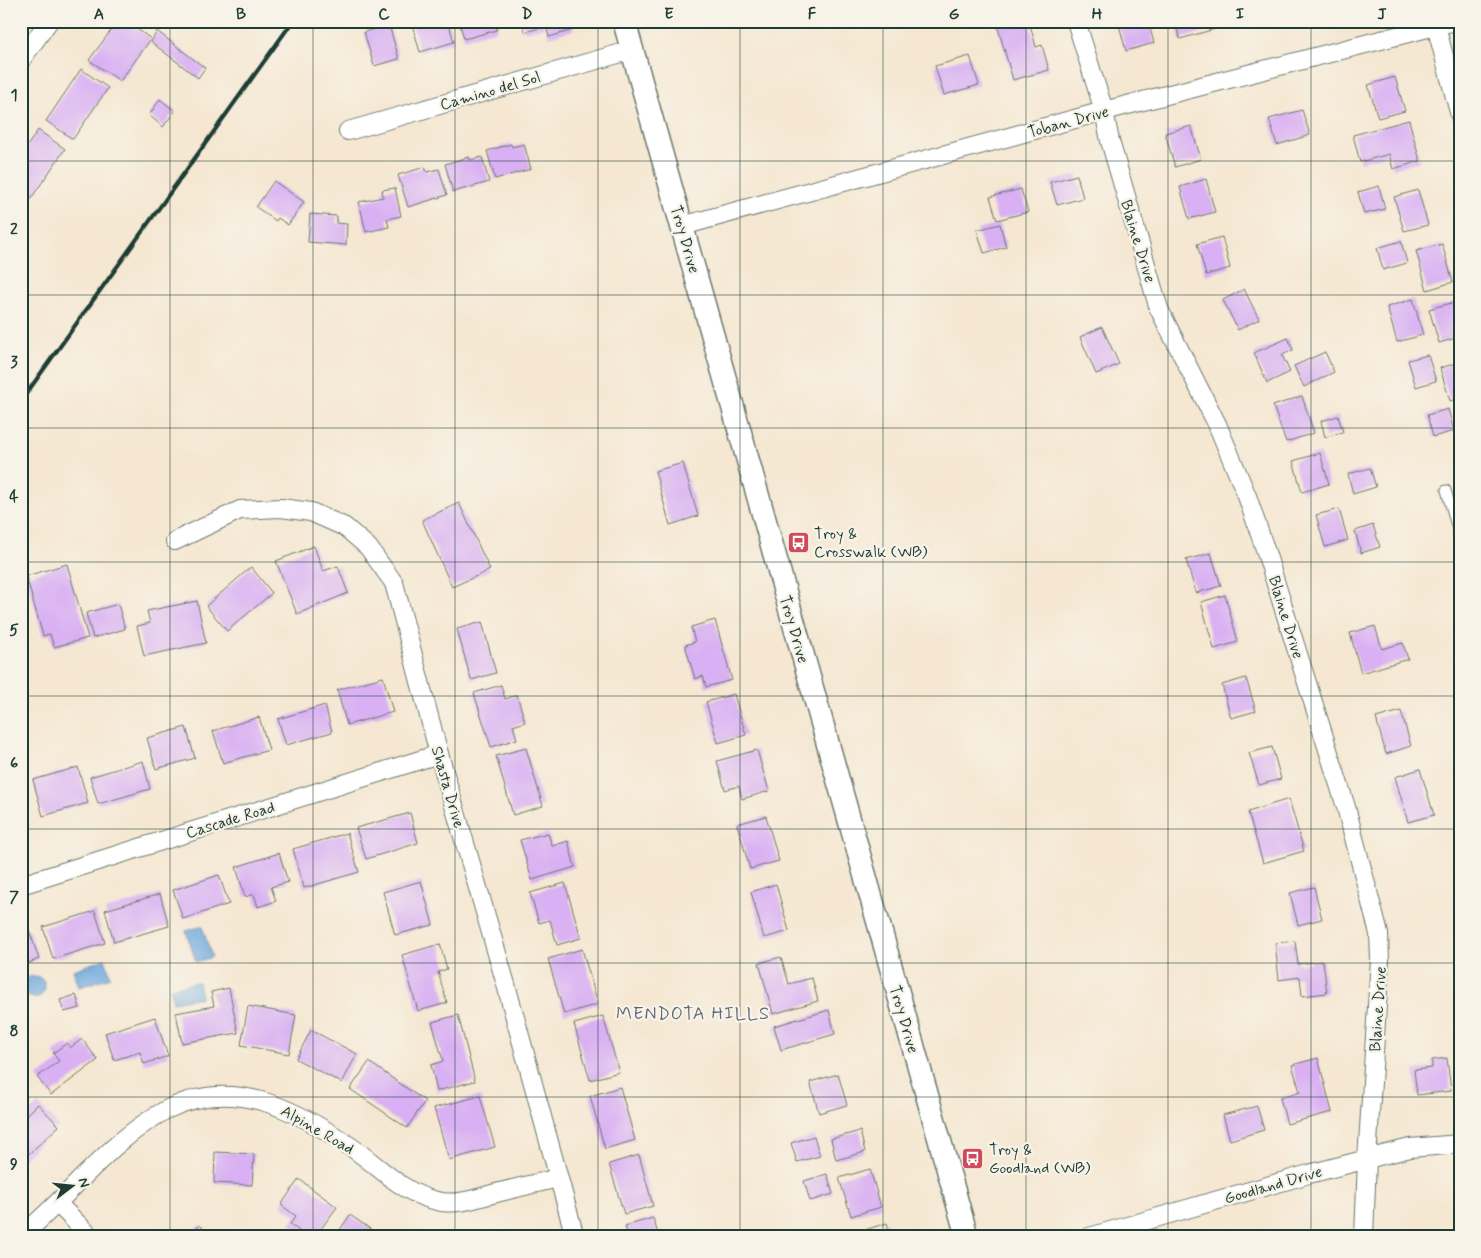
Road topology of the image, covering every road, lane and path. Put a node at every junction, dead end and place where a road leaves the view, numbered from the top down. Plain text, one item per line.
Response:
1 (49, 21) edge
2 (624, 21) edge
3 (1076, 21) edge
4 (1455, 21) edge
5 (1436, 26) junction
6 (632, 50) junction
7 (21, 60) edge
8 (1104, 112) junction
9 (1460, 116) edge
10 (348, 131) dead end
11 (682, 226) junction
12 (1446, 490) dead end
13 (174, 540) dead end
14 (1460, 540) edge
15 (440, 754) junction
16 (21, 885) edge
17 (1460, 1144) edge
18 (1367, 1158) junction
19 (558, 1178) junction
20 (58, 1204) junction
21 (21, 1236) edge
22 (91, 1237) edge
23 (575, 1237) edge
24 (967, 1237) edge
25 (1089, 1237) edge
26 (1364, 1237) edge

1 - 7 street
2 - 6 street, Troy Drive
3 - 8 street, Blaine Drive
4 - 5 street, Toban Drive
5 - 8 street, Toban Drive
5 - 9 street
6 - 10 street, Camino del Sol
6 - 11 street, Troy Drive
8 - 11 street, Toban Drive
8 - 18 street, Blaine Drive
11 - 24 street, Troy Drive
12 - 14 lane
13 - 15 street, Shasta Drive
15 - 16 street, Cascade Road
15 - 19 street, Shasta Drive
17 - 18 street, Goodland Drive
18 - 25 street, Goodland Drive
18 - 26 street, Blaine Drive
19 - 20 street, Alpine Road
19 - 23 street, Shasta Drive
20 - 21 street, Alpine Road
20 - 22 street

